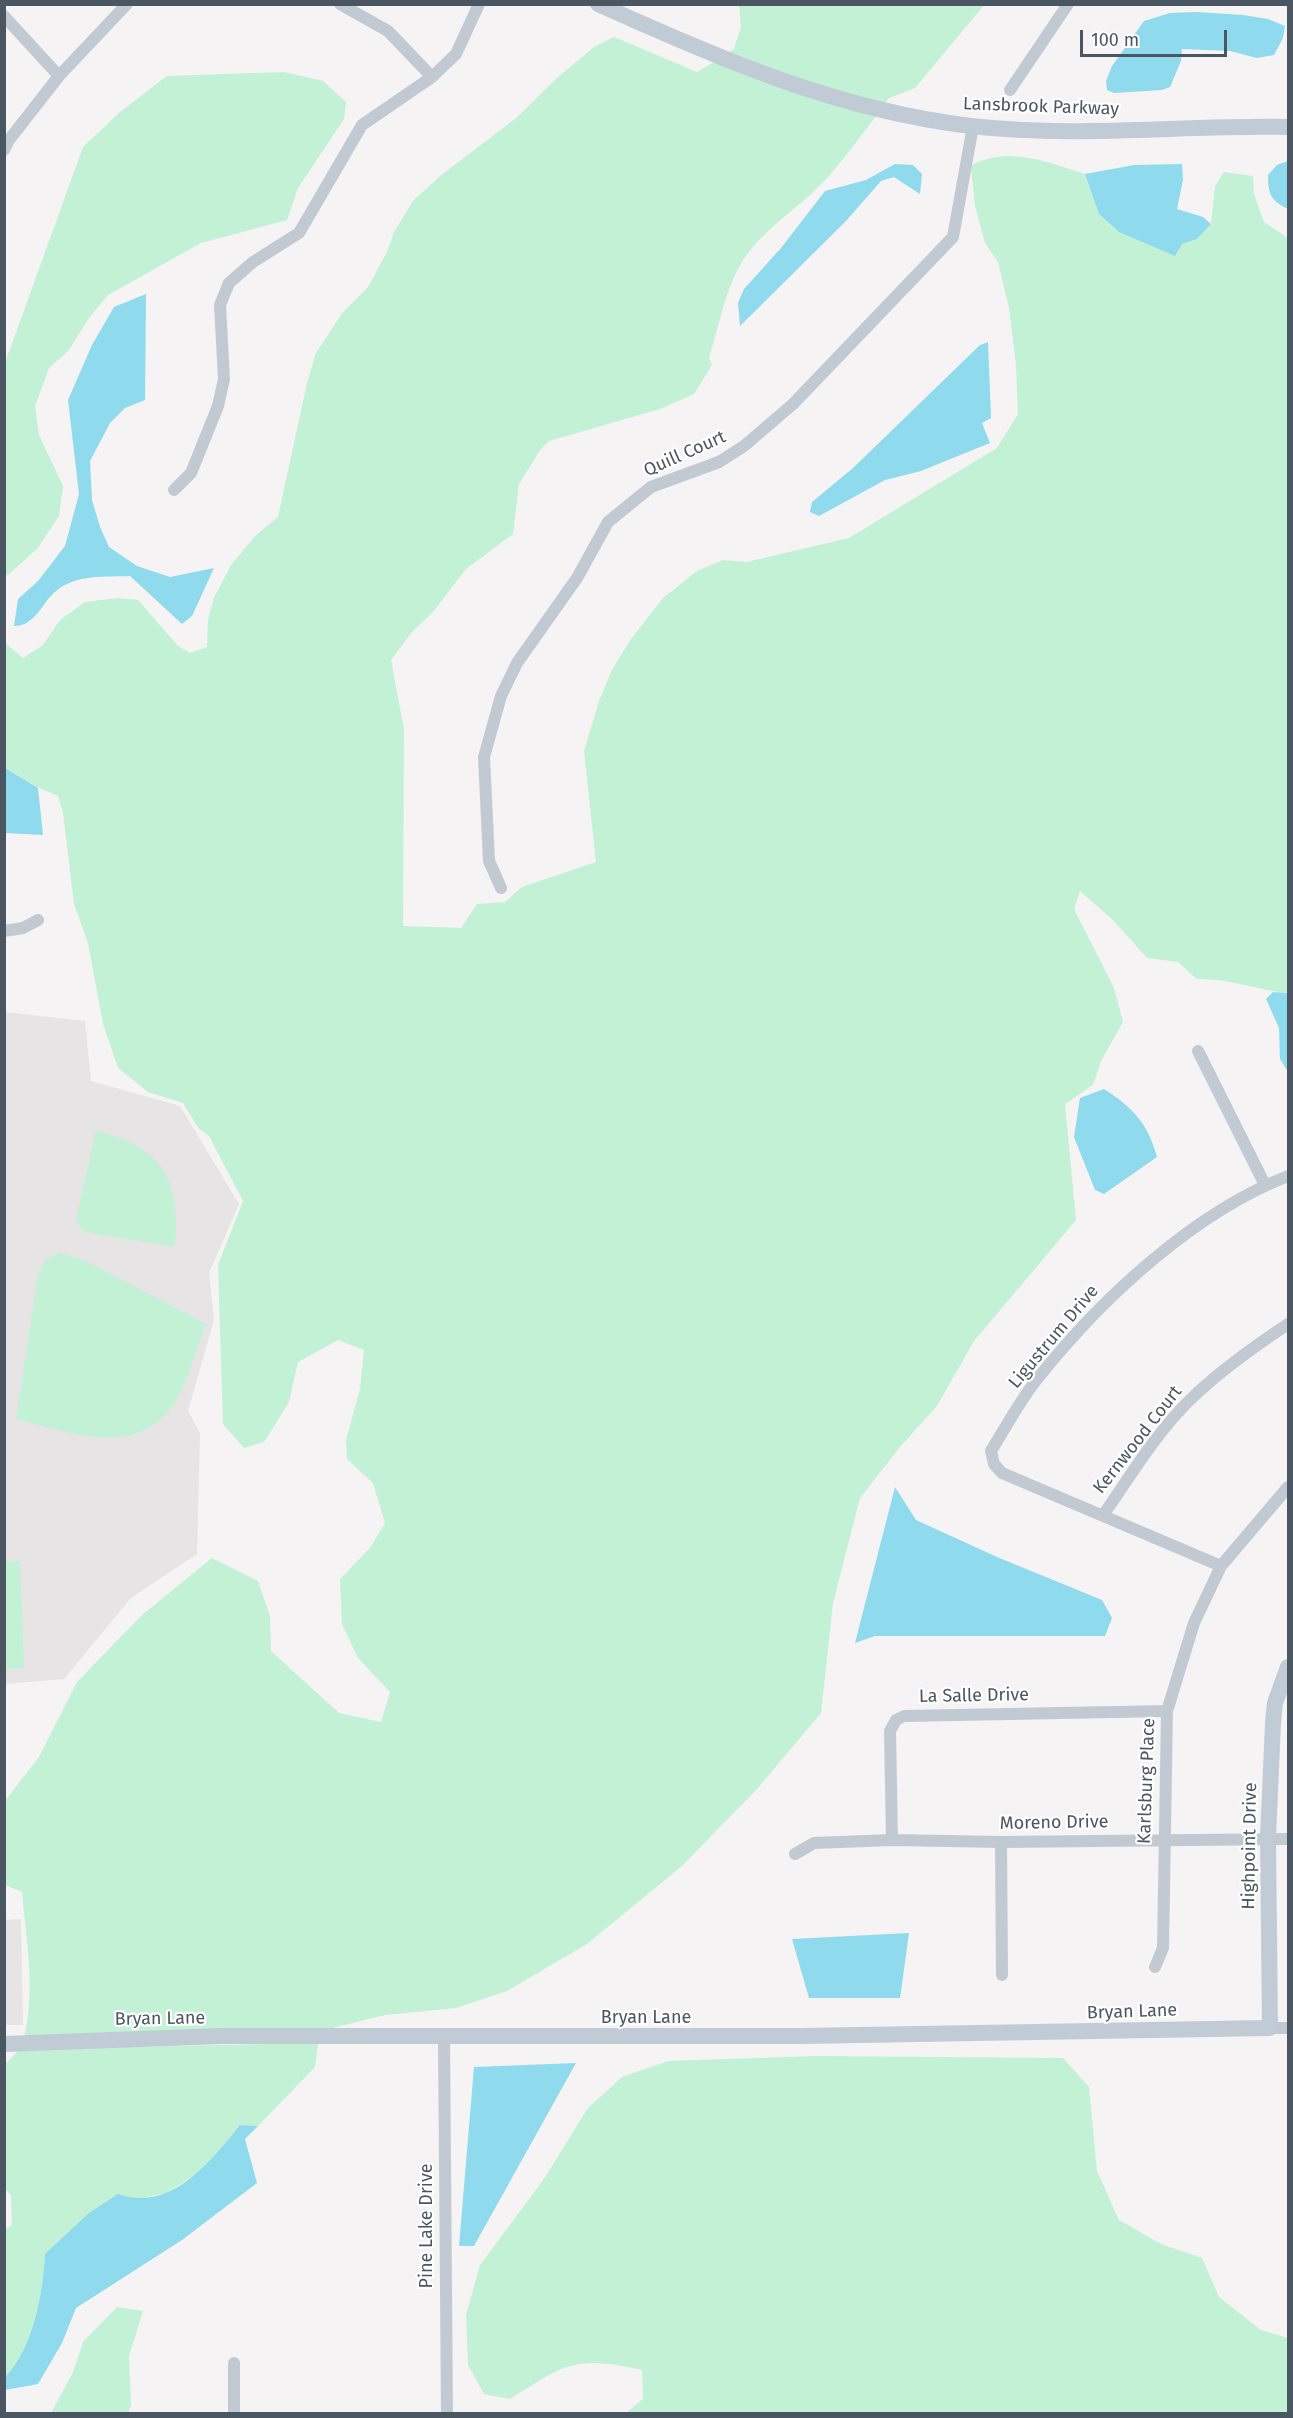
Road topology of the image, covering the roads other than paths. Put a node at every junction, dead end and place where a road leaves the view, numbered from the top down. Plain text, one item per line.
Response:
1 (127, 4) edge
2 (340, 4) edge
3 (479, 4) edge
4 (598, 4) edge
5 (1068, 4) edge
6 (4, 16) edge
7 (60, 76) junction
8 (432, 77) junction
9 (1010, 90) dead end
10 (973, 126) junction
11 (1288, 127) edge
12 (4, 150) edge
13 (174, 490) dead end
14 (501, 888) dead end
15 (38, 920) dead end
16 (4, 931) edge
17 (1198, 1051) dead end
18 (1288, 1176) edge
19 (1266, 1185) junction
20 (1288, 1324) edge
21 (1288, 1487) edge
22 (1104, 1514) junction
23 (1221, 1566) junction
24 (1288, 1667) edge
25 (1167, 1711) junction
26 (1163, 1838) junction
27 (1268, 1838) junction
28 (1288, 1839) edge
29 (892, 1840) junction
30 (1000, 1842) junction
31 (795, 1854) dead end
32 (1155, 1967) dead end
33 (1002, 1975) dead end
34 (1270, 2028) junction
35 (1288, 2028) edge
36 (444, 2038) junction
37 (4, 2044) edge
38 (234, 2363) dead end
39 (234, 2414) edge
40 (447, 2414) edge

1 - 7 street
2 - 8 street
3 - 8 street
4 - 10 street, Lansbrook Parkway
5 - 9 street
6 - 7 street
7 - 12 street
8 - 13 street
10 - 11 street, Lansbrook Parkway
10 - 14 street, Quill Court
15 - 16 street
17 - 19 street
18 - 19 street, Ligustrum Drive
19 - 22 street, Ligustrum Drive
20 - 22 street, Kernwood Court
21 - 23 street, Karlsburg Place
22 - 23 street, Ligustrum Drive
23 - 25 street, Karlsburg Place
24 - 27 street, Highpoint Drive
25 - 26 street, Karlsburg Place
25 - 29 street, La Salle Drive
26 - 27 street, Moreno Drive
26 - 30 street, Moreno Drive
26 - 32 street, Karlsburg Place
27 - 28 street, Moreno Drive
27 - 34 street, Highpoint Drive
29 - 30 street, Moreno Drive
29 - 31 street
30 - 33 street
34 - 35 street, Bryan Lane
34 - 36 street, Bryan Lane
36 - 37 street, Bryan Lane
36 - 40 street, Pine Lake Drive
38 - 39 street

